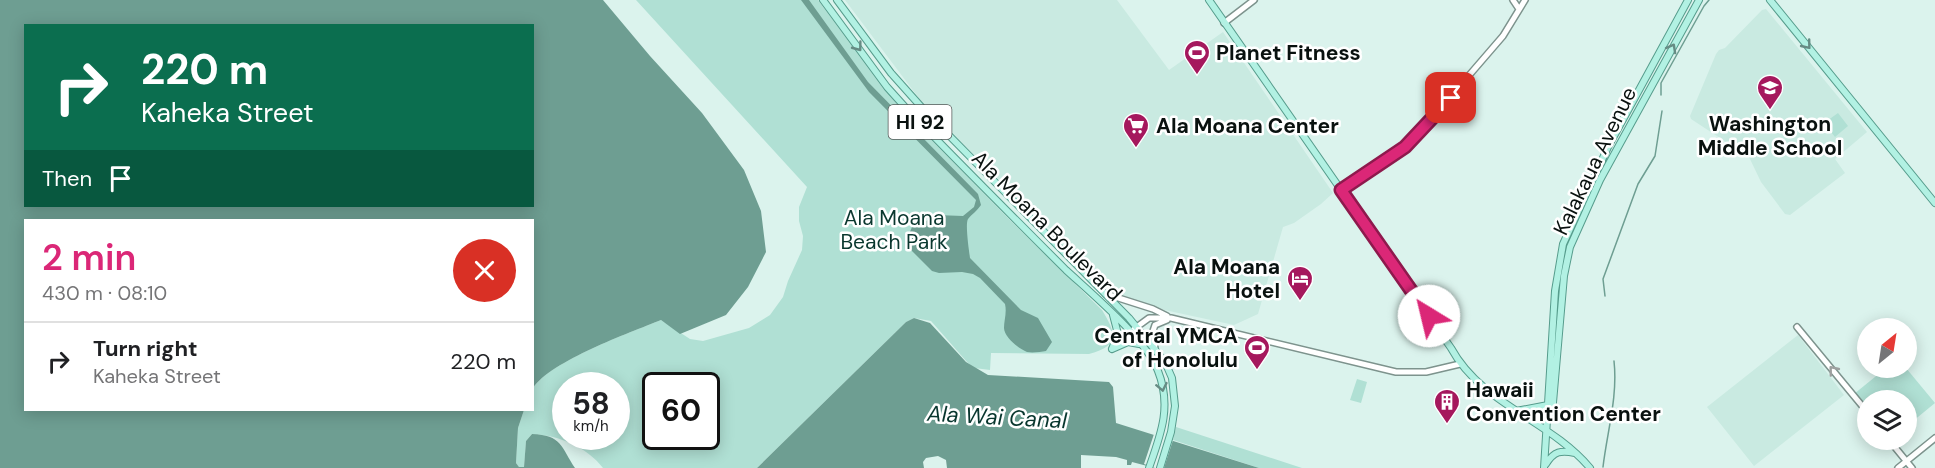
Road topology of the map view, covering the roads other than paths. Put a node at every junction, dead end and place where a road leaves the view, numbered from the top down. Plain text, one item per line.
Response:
1 (823, 0) edge
2 (837, 0) edge
3 (1209, 0) edge
4 (1254, 0) edge
5 (1513, 0) edge
6 (1525, 0) edge
7 (1688, 0) edge
8 (1699, 0) edge
9 (1770, 0) edge
10 (1519, 9) junction
11 (1224, 22) junction
12 (1341, 190) junction
13 (1935, 203) edge
14 (1106, 294) junction
15 (1113, 315) junction
16 (1171, 318) junction
17 (1137, 327) junction
18 (1797, 327) dead end
19 (1129, 331) junction
20 (1142, 346) junction
21 (1155, 349) junction
22 (1460, 364) junction
23 (1857, 400) edge
24 (1548, 405) junction
25 (1515, 411) junction
26 (1549, 420) junction
27 (1547, 431) junction
28 (1935, 438) edge
29 (1898, 450) edge
30 (1575, 453) junction
31 (1907, 461) junction
32 (1149, 468) edge
33 (1160, 468) edge
34 (1544, 468) edge
35 (1590, 468) edge
36 (1898, 468) edge
37 (1912, 468) edge

1 -> 15 main road, Ala Moana Boulevard / HI 92
2 - 14 main road, Ala Moana Boulevard / HI 92
3 - 11 main road
4 - 11 street
5 - 10 street
6 - 10 street
7 - 24 main road, Kalakaua Avenue
26 -> 8 main road, Kalakaua Avenue
9 -> 13 main road
10 - 12 street
11 - 12 main road
12 - 22 main road
14 - 16 street
14 - 17 main road, Ala Moana Boulevard / HI 92
15 - 19 main road, Ala Moana Boulevard / HI 92
15 - 20 main road
16 - 17 street
16 - 21 street
16 - 22 street
17 - 19 street
17 - 21 main road, Ala Moana Boulevard / HI 92
23 -> 18 street
19 - 20 main road, Ala Moana Boulevard / HI 92
20 -> 32 main road, Ala Moana Boulevard / HI 92
21 - 33 main road, Ala Moana Boulevard / HI 92
22 - 25 main road
24 - 25 main road
24 - 26 main road, Kalakaua Avenue
25 - 27 main road
26 - 27 main road, Kalakaua Avenue
27 - 30 main road
27 - 34 main road, Kalakaua Avenue
28 - 31 street
29 - 31 street
30 - 34 main road
30 - 35 main road
31 - 36 street
31 - 37 street

